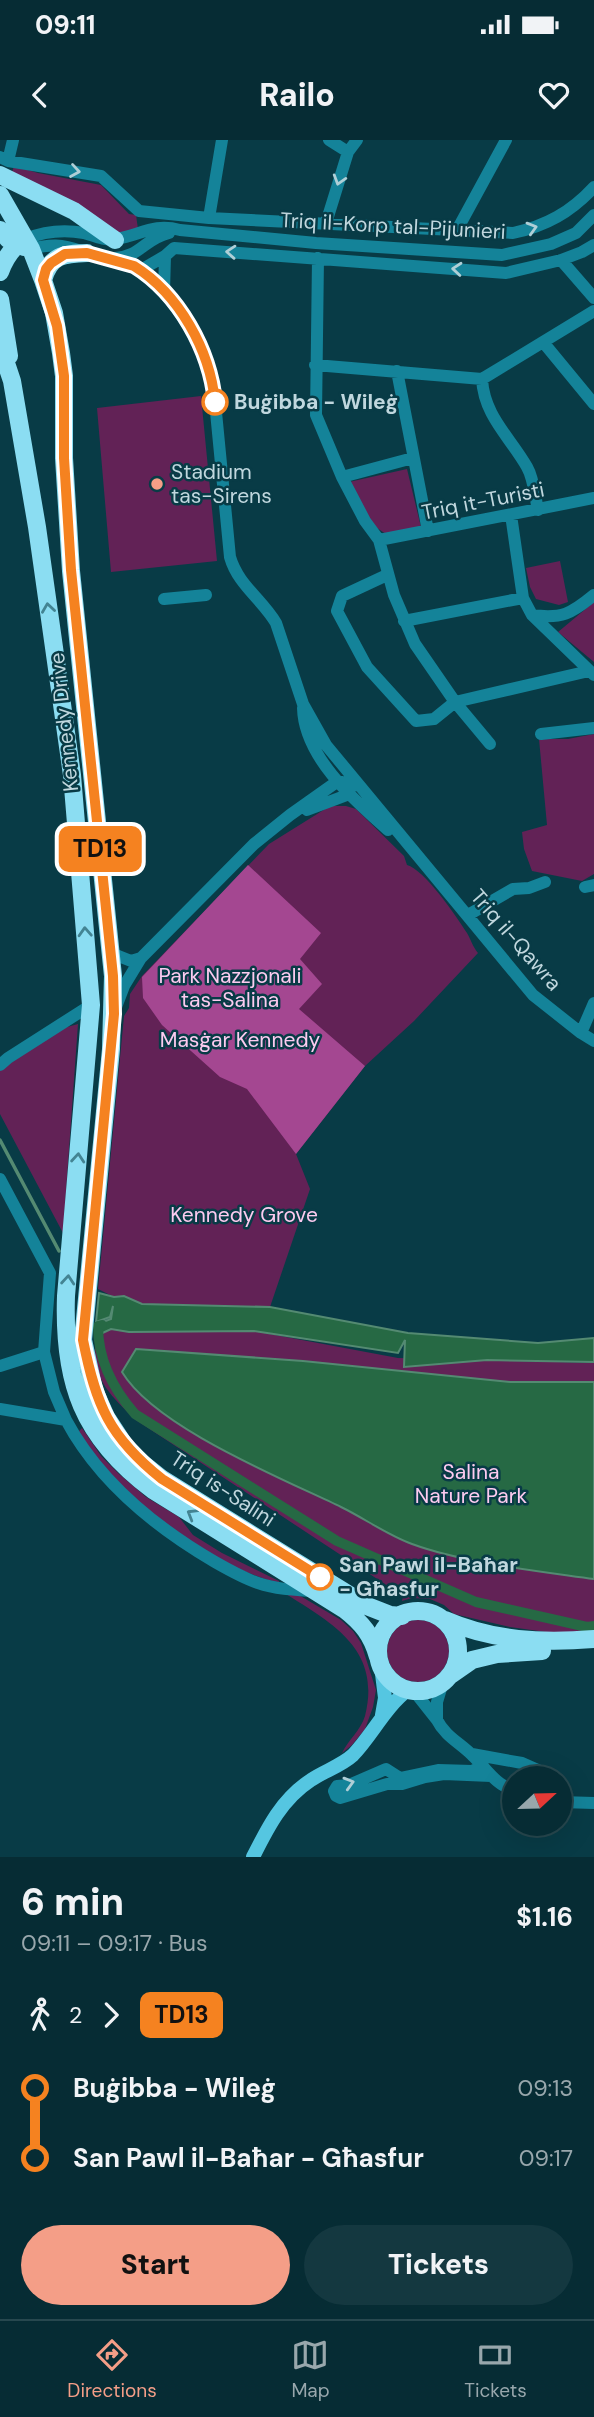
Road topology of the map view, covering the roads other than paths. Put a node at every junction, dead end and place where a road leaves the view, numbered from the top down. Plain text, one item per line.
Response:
1 (13, 140) edge
2 (222, 140) edge
3 (329, 140) edge
4 (356, 140) edge
5 (506, 140) edge
6 (348, 152) junction
7 (3, 164) edge
8 (594, 187) edge
9 (0, 195) edge
10 (594, 215) edge
11 (209, 218) junction
12 (326, 223) junction
13 (0, 230) edge
14 (180, 230) junction
15 (457, 230) junction
16 (115, 240) junction
17 (24, 244) junction
18 (594, 245) edge
19 (95, 256) junction
20 (165, 256) junction
21 (318, 258) junction
22 (561, 260) junction
23 (136, 265) junction
24 (0, 272) edge
25 (43, 280) junction
26 (164, 292) junction
27 (594, 298) edge
28 (0, 299) edge
29 (594, 311) edge
30 (542, 342) junction
31 (0, 345) edge
32 (315, 365) junction
33 (397, 371) junction
34 (482, 379) junction
35 (16, 404) junction
36 (594, 404) edge
37 (414, 458) junction
38 (342, 477) junction
39 (594, 498) edge
40 (538, 510) junction
41 (511, 515) junction
42 (428, 531) junction
43 (379, 540) junction
44 (387, 575) junction
45 (206, 595) dead end
46 (594, 595) edge
47 (523, 597) junction
48 (164, 599) dead end
49 (532, 615) junction
50 (404, 621) junction
51 (592, 673) edge
52 (455, 702) junction
53 (303, 704) junction
54 (594, 728) edge
55 (541, 734) dead end
56 (490, 744) dead end
57 (348, 786) junction
58 (545, 882) dead end
59 (467, 915) junction
60 (111, 953) junction
61 (141, 958) junction
62 (594, 1003) edge
63 (91, 1005) junction
64 (114, 1014) junction
65 (581, 1033) junction
66 (594, 1041) edge
67 (0, 1065) edge
68 (0, 1179) edge
69 (65, 1334) joint
70 (83, 1340) joint
71 (44, 1352) junction
72 (0, 1366) edge
73 (0, 1409) edge
74 (66, 1420) junction
75 (318, 1592) junction
76 (402, 1616) junction
77 (441, 1618) junction
78 (594, 1639) edge
79 (594, 1650) edge
80 (379, 1662) junction
81 (446, 1679) junction
82 (411, 1690) junction
83 (381, 1720) junction
84 (437, 1720) junction
85 (472, 1754) junction
86 (529, 1766) edge
87 (487, 1771) junction
88 (502, 1784) edge
89 (572, 1802) edge
90 (594, 1803) edge
91 (253, 1857) edge

1 - 7 street
2 - 11 street
3 - 6 street
4 - 6 street
5 - 15 street
6 -> 12 street
7 -> 11 street
7 - 16 highway
15 -> 8 street
9 - 17 highway, Kennedy Drive
10 - 14 street, Triq il-Korp tal-Pijunieri
11 - 12 street
12 - 15 street
13 - 17 highway
14 - 16 street, Triq il-Korp tal-Pijunieri
14 - 23 street, Triq il-Korp tal-Pijunieri
16 - 17 street
16 - 23 street
17 - 19 street
17 - 24 highway
17 - 25 highway, Kennedy Drive
18 - 22 street
19 - 23 street
19 - 25 highway
21 -> 20 street
20 - 23 street
20 - 26 street
22 -> 21 street
21 - 32 street
22 - 27 street
23 - 26 street
25 - 60 highway, Kennedy Drive
26 - 53 street
28 - 35 highway
29 - 30 street
30 - 34 street
30 - 36 street
31 - 35 highway, Kennedy Drive
32 - 33 street
32 - 38 street
33 - 34 street
33 - 37 street
34 - 40 street
63 -> 35 highway, Kennedy Drive
37 - 38 street
37 - 42 street
38 - 43 street
39 - 40 street, Triq it-Turisti
40 - 41 street, Triq it-Turisti
41 - 42 street, Triq it-Turisti
41 - 47 street
42 - 43 street, Triq it-Turisti
43 - 44 street
44 - 50 street
44 - 52 street
45 - 48 street
46 - 49 street
47 - 49 street
47 - 50 street
49 - 51 street
50 - 52 street
51 - 52 street
52 - 56 street
53 - 57 street
53 - 57 street
54 - 55 street
57 - 59 street, Triq il-Qawra
57 - 61 street
58 - 59 street
59 - 65 street, Triq il-Qawra
60 - 61 street
60 - 64 highway, Kennedy Drive
61 - 64 street
62 - 65 street
63 - 67 street
69 -> 63 highway, Kennedy Drive
64 - 70 highway, Kennedy Drive
65 - 66 street, Triq il-Qawra
68 - 71 street
75 -> 69 highway, Triq is-Salini
70 - 76 highway, Triq is-Salini
71 - 72 street
71 - 74 street
73 - 74 street
74 - 75 street
75 - 80 highway, Triq is-Salini
76 - 77 highway
76 - 80 highway
77 - 78 highway
77 - 81 highway
79 - 81 highway
80 - 82 highway
80 - 83 main road
81 - 82 highway
81 - 84 street
82 - 83 main road
82 - 84 street
83 - 91 main road
84 - 85 street
85 - 86 street
85 - 87 street
87 -> 87 street
87 - 88 street
89 - 90 street

